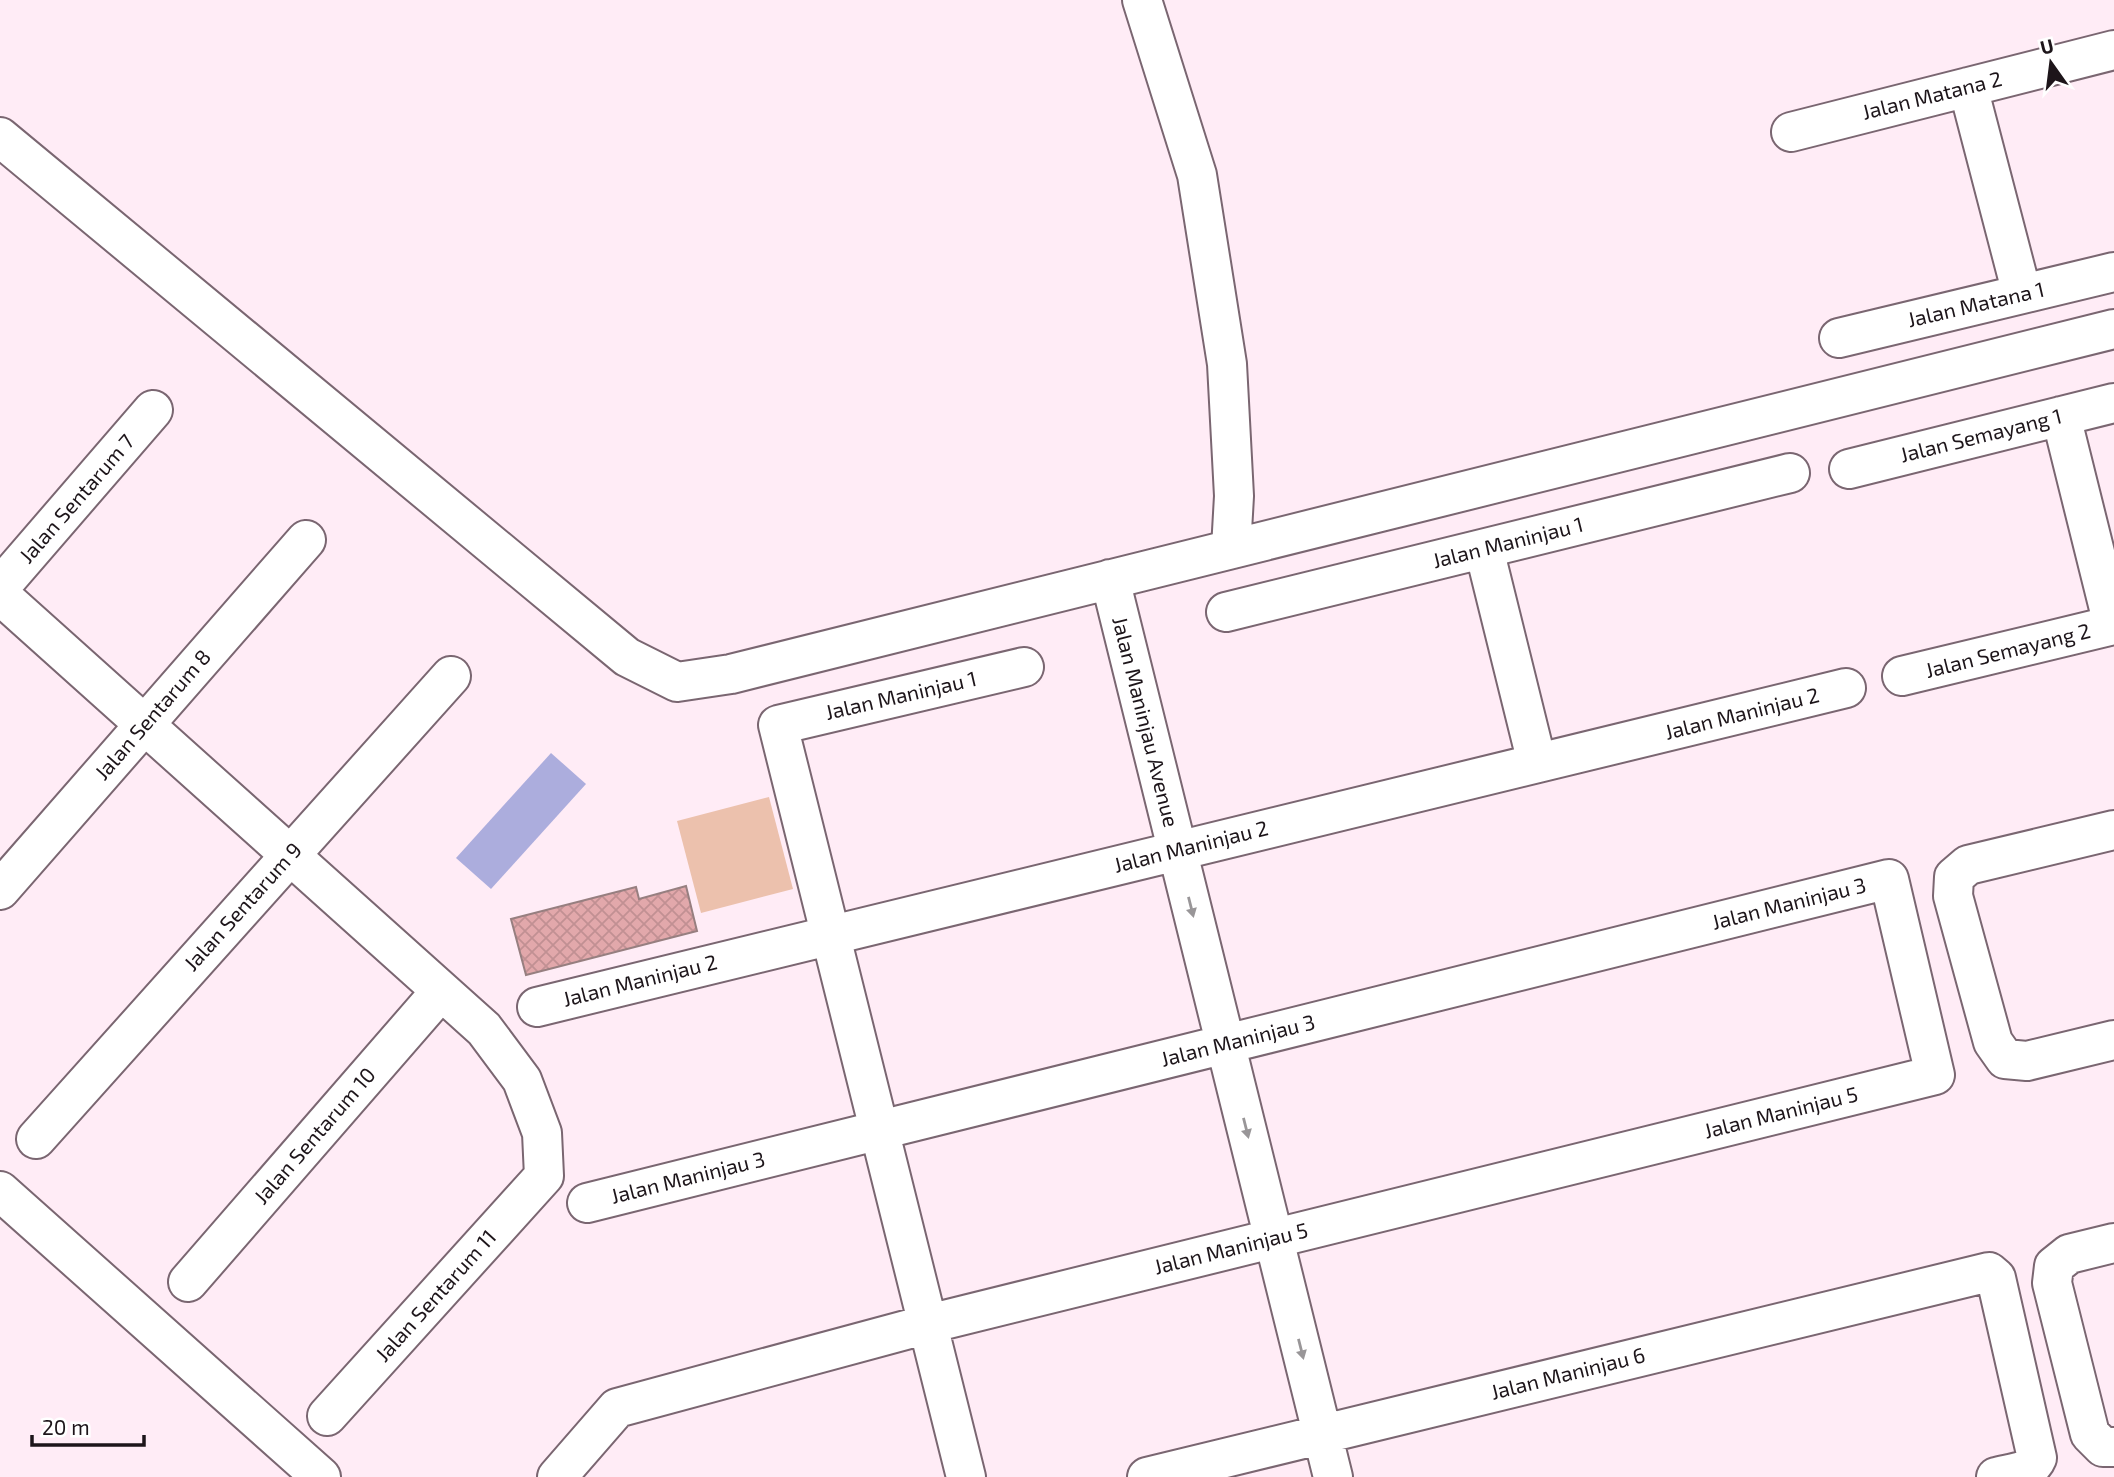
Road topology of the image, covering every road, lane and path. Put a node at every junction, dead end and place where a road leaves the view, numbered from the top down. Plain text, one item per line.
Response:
1 (1142, 0) edge
2 (2114, 50) edge
3 (1968, 87) junction
4 (1791, 132) dead end
5 (4, 147) edge
6 (2114, 272) edge
7 (2022, 294) junction
8 (2114, 329) edge
9 (1839, 338) dead end
10 (2114, 403) edge
11 (153, 410) dead end
12 (2061, 416) junction
13 (1849, 468) dead end
14 (1790, 473) dead end
15 (306, 540) dead end
16 (1231, 549) junction
17 (1484, 549) junction
18 (1097, 582) junction
19 (0, 587) edge
20 (0, 595) edge
21 (1226, 612) dead end
22 (2114, 625) edge
23 (1024, 667) dead end
24 (451, 676) dead end
25 (1902, 676) dead end
26 (1846, 688) dead end
27 (145, 724) junction
28 (1537, 764) junction
29 (2114, 830) edge
30 (1164, 854) junction
31 (290, 855) junction
32 (0, 890) edge
33 (831, 935) junction
34 (441, 990) junction
35 (537, 1007) dead end
36 (2114, 1040) edge
37 (1212, 1048) junction
38 (1934, 1075) joint
39 (879, 1131) junction
40 (36, 1139) dead end
41 (0, 1191) edge
42 (587, 1203) dead end
43 (1261, 1242) junction
44 (2114, 1243) edge
45 (188, 1282) dead end
46 (928, 1324) junction
47 (327, 1416) dead end
48 (1310, 1437) junction
49 (2114, 1447) edge
50 (321, 1477) edge
51 (557, 1477) edge
52 (966, 1477) edge
53 (1147, 1477) edge
54 (1306, 1477) edge
55 (1333, 1477) edge
56 (1996, 1477) edge

1 - 16 street
2 - 3 street, Jalan Matana 2
3 - 4 street, Jalan Matana 2
3 - 7 street
5 - 18 street
6 - 7 street, Jalan Matana 1
7 - 9 street, Jalan Matana 1
8 - 16 street
10 - 12 street, Jalan Semayang 1
11 - 19 street, Jalan Sentarum 7
12 - 13 street, Jalan Semayang 1
12 - 22 street
14 - 17 street, Jalan Maninjau 1
15 - 27 street, Jalan Sentarum 8
16 - 18 street
17 - 21 street, Jalan Maninjau 1
17 - 28 street
18 - 30 street, Jalan Maninjau Avenue
20 - 27 street
22 - 25 street, Jalan Semayang 2
23 - 33 street, Jalan Maninjau 1
24 - 31 street, Jalan Sentarum 9
26 - 28 street, Jalan Maninjau 2
27 - 31 street
27 - 32 street, Jalan Sentarum 8
28 - 30 street, Jalan Maninjau 2
29 - 36 street
30 - 33 street, Jalan Maninjau 2
30 - 37 street, Jalan Maninjau Avenue
31 - 34 street
31 - 40 street, Jalan Sentarum 9
33 - 35 street, Jalan Maninjau 2
33 - 39 street
34 - 45 street, Jalan Sentarum 10
34 - 47 street, Jalan Sentarum 11
37 - 38 street, Jalan Maninjau 3
37 - 39 street, Jalan Maninjau 3
37 - 43 street, Jalan Maninjau Avenue
38 - 43 street, Jalan Maninjau 5
39 - 42 street, Jalan Maninjau 3
39 - 46 street
41 - 50 street
43 - 46 street, Jalan Maninjau 5
43 - 48 street, Jalan Maninjau Avenue
44 - 49 street
46 - 51 street, Jalan Maninjau 5
46 - 52 street
48 - 53 street, Jalan Maninjau 6
48 - 54 street, Jalan Maninjau Avenue
48 - 55 street, Jalan Maninjau Avenue
48 - 56 street, Jalan Maninjau 6

